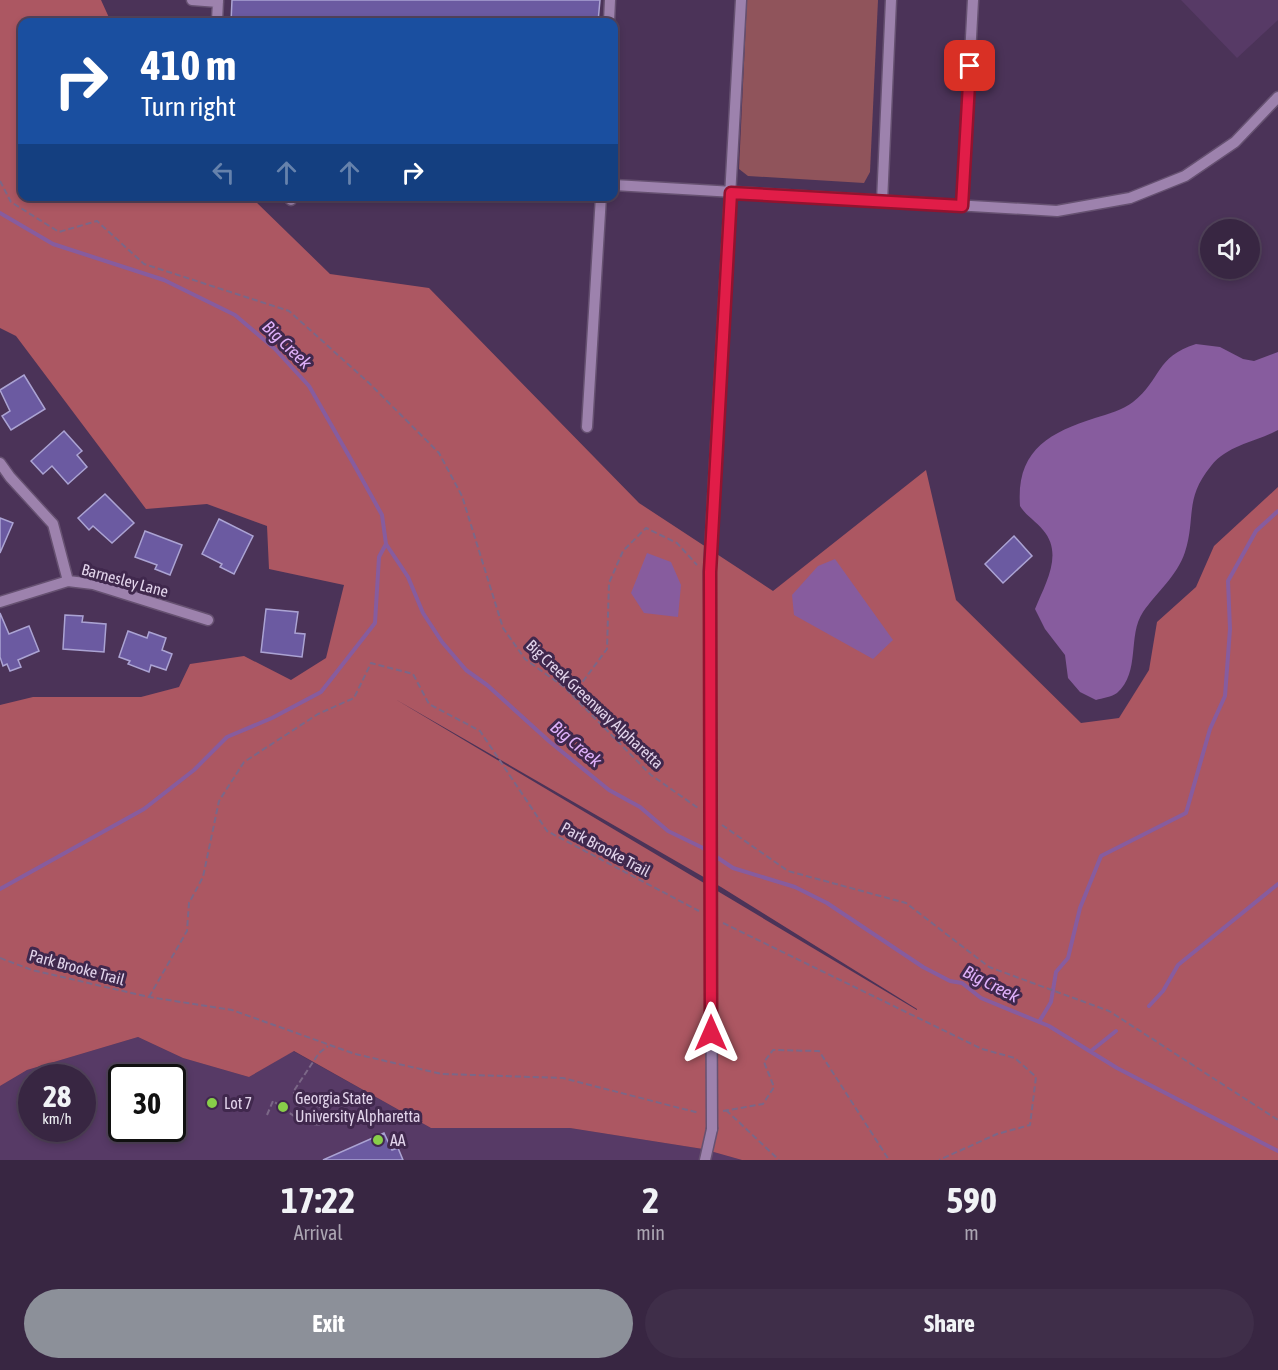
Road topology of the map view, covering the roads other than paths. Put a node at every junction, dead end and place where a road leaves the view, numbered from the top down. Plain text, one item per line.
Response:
1 (192, 0) edge
2 (610, 0) edge
3 (741, 0) edge
4 (891, 0) edge
5 (973, 0) edge
6 (218, 1) edge
7 (217, 18) edge
8 (609, 18) edge
9 (1278, 97) edge
10 (618, 185) edge
11 (731, 193) junction
12 (601, 201) edge
13 (882, 202) junction
14 (962, 206) junction
15 (587, 427) dead end
16 (0, 463) edge
17 (68, 581) junction
18 (0, 602) edge
19 (208, 620) dead end
20 (705, 1160) edge

1 - 6 street
2 - 8 street
3 - 11 street
4 - 13 street
5 - 14 street
6 - 7 street
9 - 14 street
10 - 11 street
11 - 13 street
11 - 20 street, bridge
12 - 15 street
13 - 14 street
16 - 17 street
17 - 18 street, Barnesley Lane
17 - 19 street, Barnesley Lane

